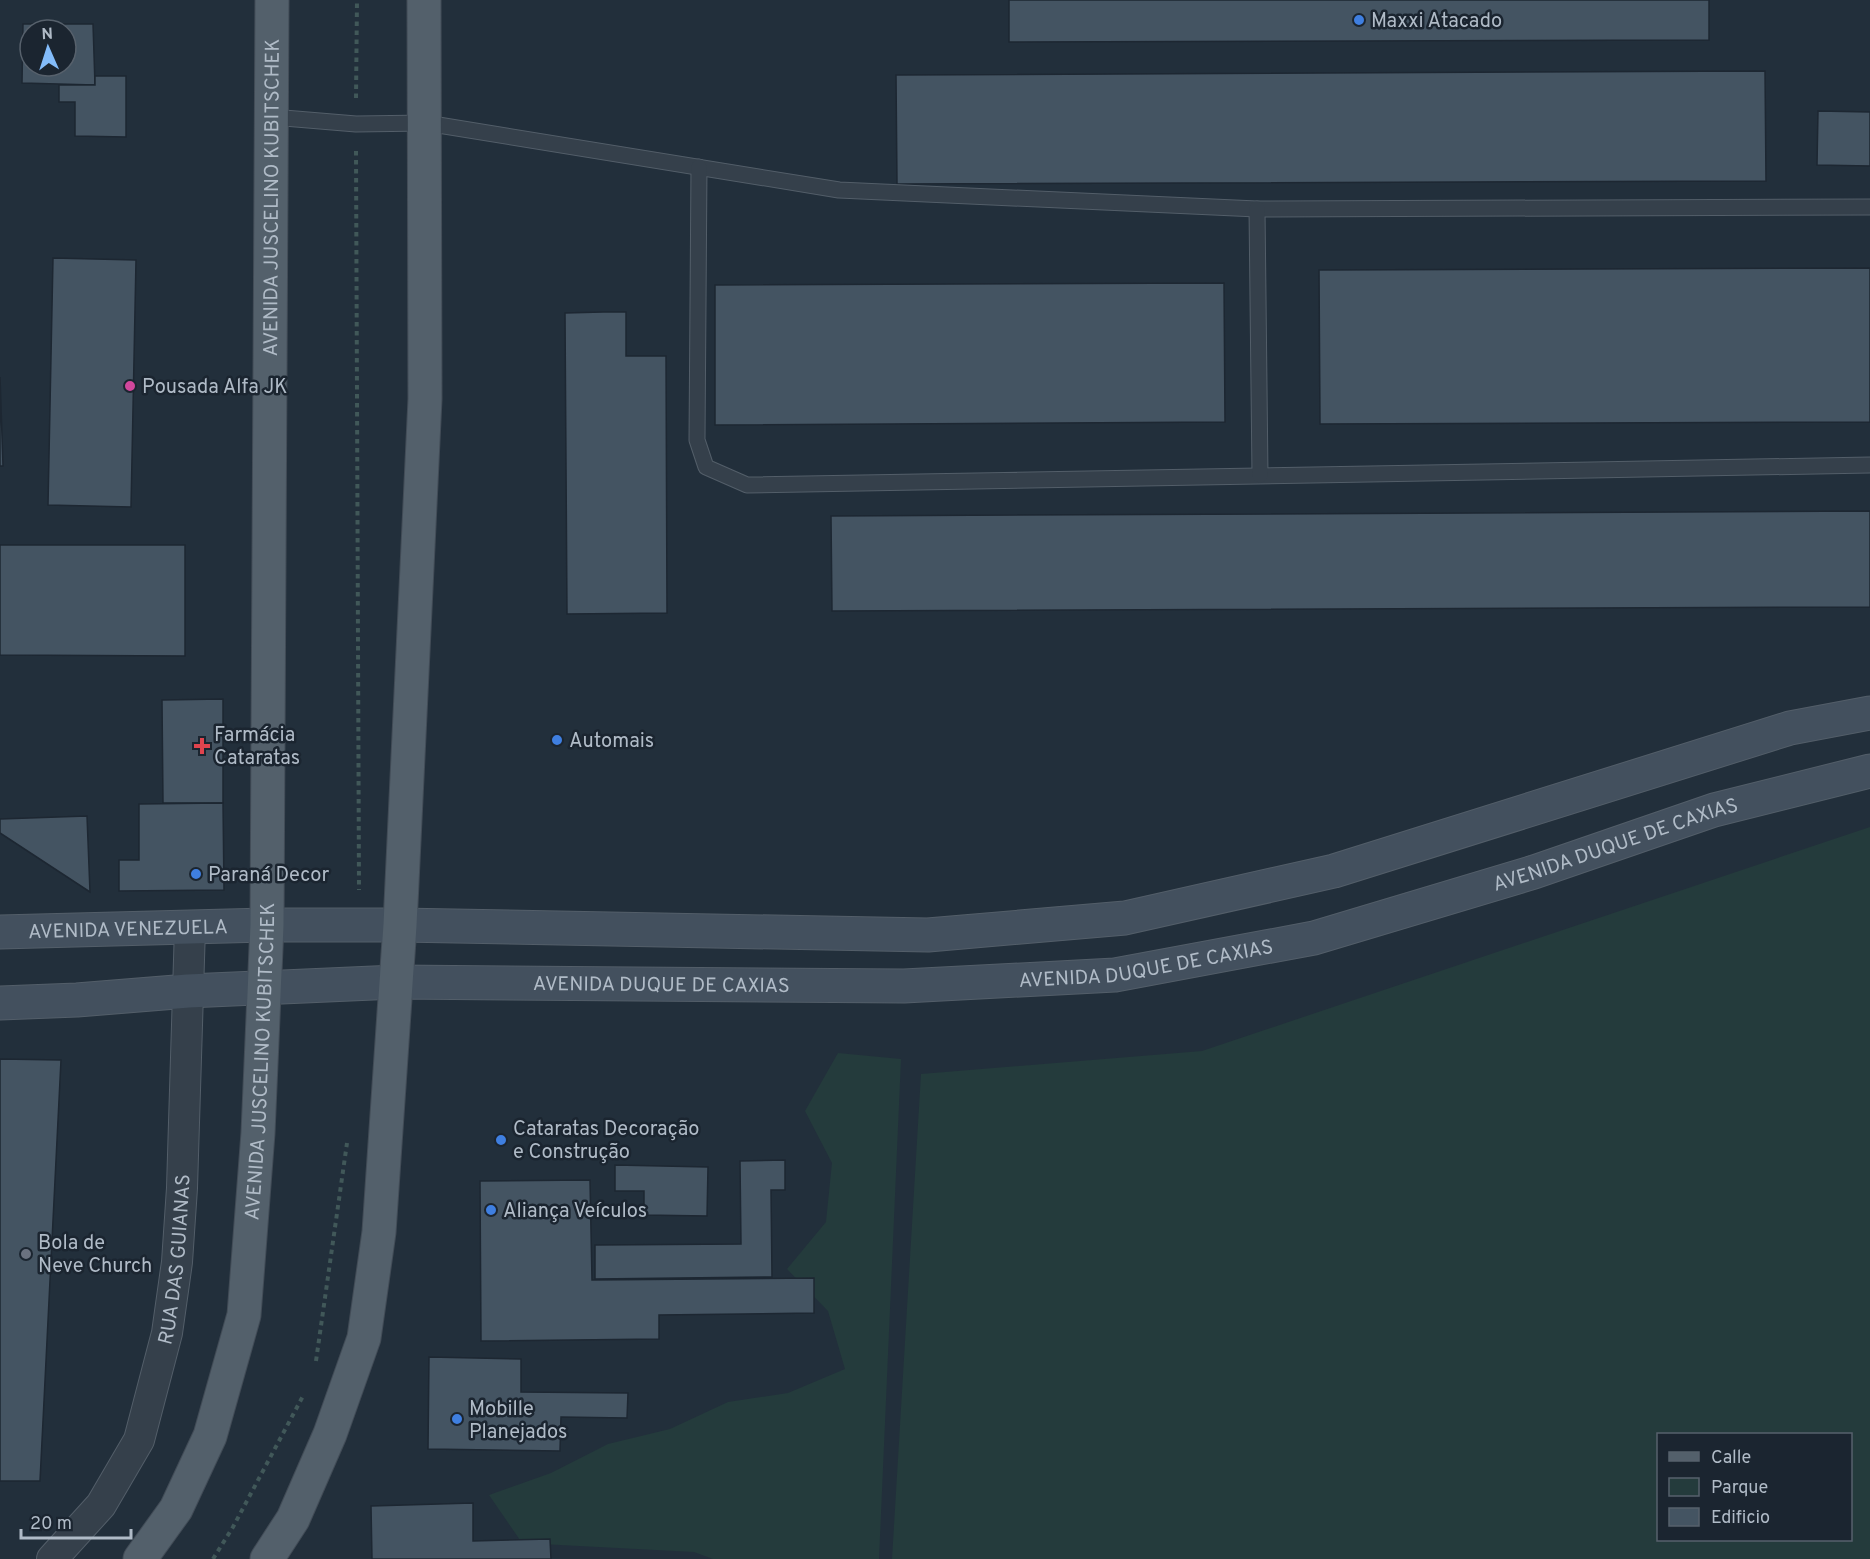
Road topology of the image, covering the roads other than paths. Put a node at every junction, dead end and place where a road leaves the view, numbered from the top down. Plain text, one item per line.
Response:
1 (272, 0) edge
2 (424, 0) edge
3 (272, 117) junction
4 (426, 123) junction
5 (699, 167) junction
6 (1870, 207) edge
7 (1257, 209) junction
8 (1870, 465) edge
9 (1260, 475) junction
10 (1870, 713) edge
11 (1870, 771) edge
12 (267, 925) junction
13 (400, 925) junction
14 (190, 927) junction
15 (0, 932) edge
16 (396, 982) junction
17 (263, 989) junction
18 (188, 991) junction
19 (0, 1003) edge
20 (52, 1559) edge
21 (140, 1559) edge
22 (267, 1559) edge

1 - 3 main road, AVENIDA JUSCELINO KUBITSCHEK
2 - 4 main road
3 - 4 lane
3 - 12 main road, AVENIDA JUSCELINO KUBITSCHEK
4 - 5 lane
4 - 13 main road
5 - 7 lane
5 - 9 lane
6 - 7 lane
7 - 9 lane
8 - 9 lane
10 - 13 main road
11 - 16 main road, AVENIDA DUQUE DE CAXIAS
12 - 13 main road, AVENIDA VENEZUELA
12 - 14 main road, AVENIDA VENEZUELA
12 - 17 main road, AVENIDA JUSCELINO KUBITSCHEK
13 - 16 main road
14 - 15 main road, AVENIDA VENEZUELA
14 - 18 street, RUA DAS GUIANAS
16 - 17 main road
16 - 22 main road
17 - 18 main road
17 - 21 main road, AVENIDA JUSCELINO KUBITSCHEK
18 - 19 main road
18 - 20 street, RUA DAS GUIANAS

